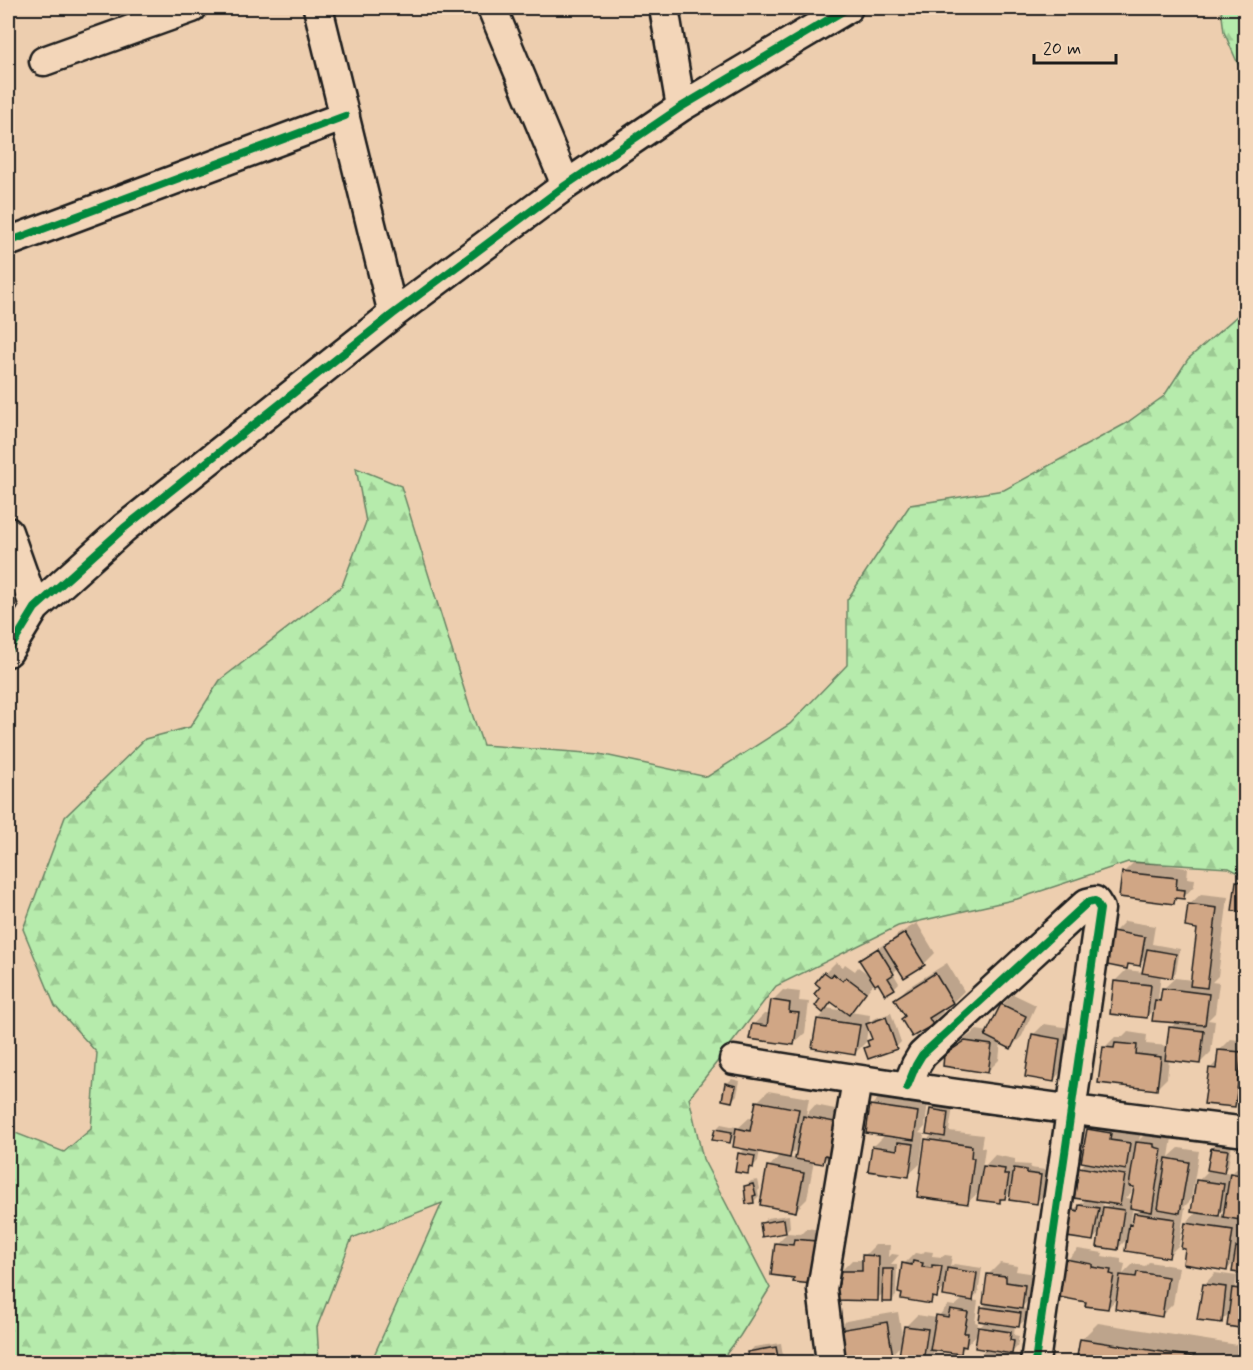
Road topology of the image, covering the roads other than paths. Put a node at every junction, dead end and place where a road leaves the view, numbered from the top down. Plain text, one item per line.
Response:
1 (192, 8) edge
2 (318, 8) edge
3 (492, 8) edge
4 (664, 8) edge
5 (848, 8) edge
6 (44, 61) dead end
7 (681, 107) junction
8 (345, 117) junction
9 (566, 185) junction
10 (8, 242) edge
11 (393, 314) junction
12 (8, 532) edge
13 (35, 608) junction
14 (8, 652) edge
15 (734, 1060) dead end
16 (857, 1080) junction
17 (908, 1087) junction
18 (1071, 1110) junction
19 (1245, 1132) edge
20 (831, 1362) edge
21 (1035, 1362) edge

1 - 6 street
2 - 8 street
3 - 9 street
4 - 7 street
5 - 7 street
7 - 9 street
8 - 10 street
8 - 11 street
9 - 11 street
11 - 13 street
12 - 13 street
13 - 14 street
15 - 16 street
16 - 17 street
16 - 20 street
17 - 18 street
17 - 18 street
18 - 19 street
18 - 21 street

